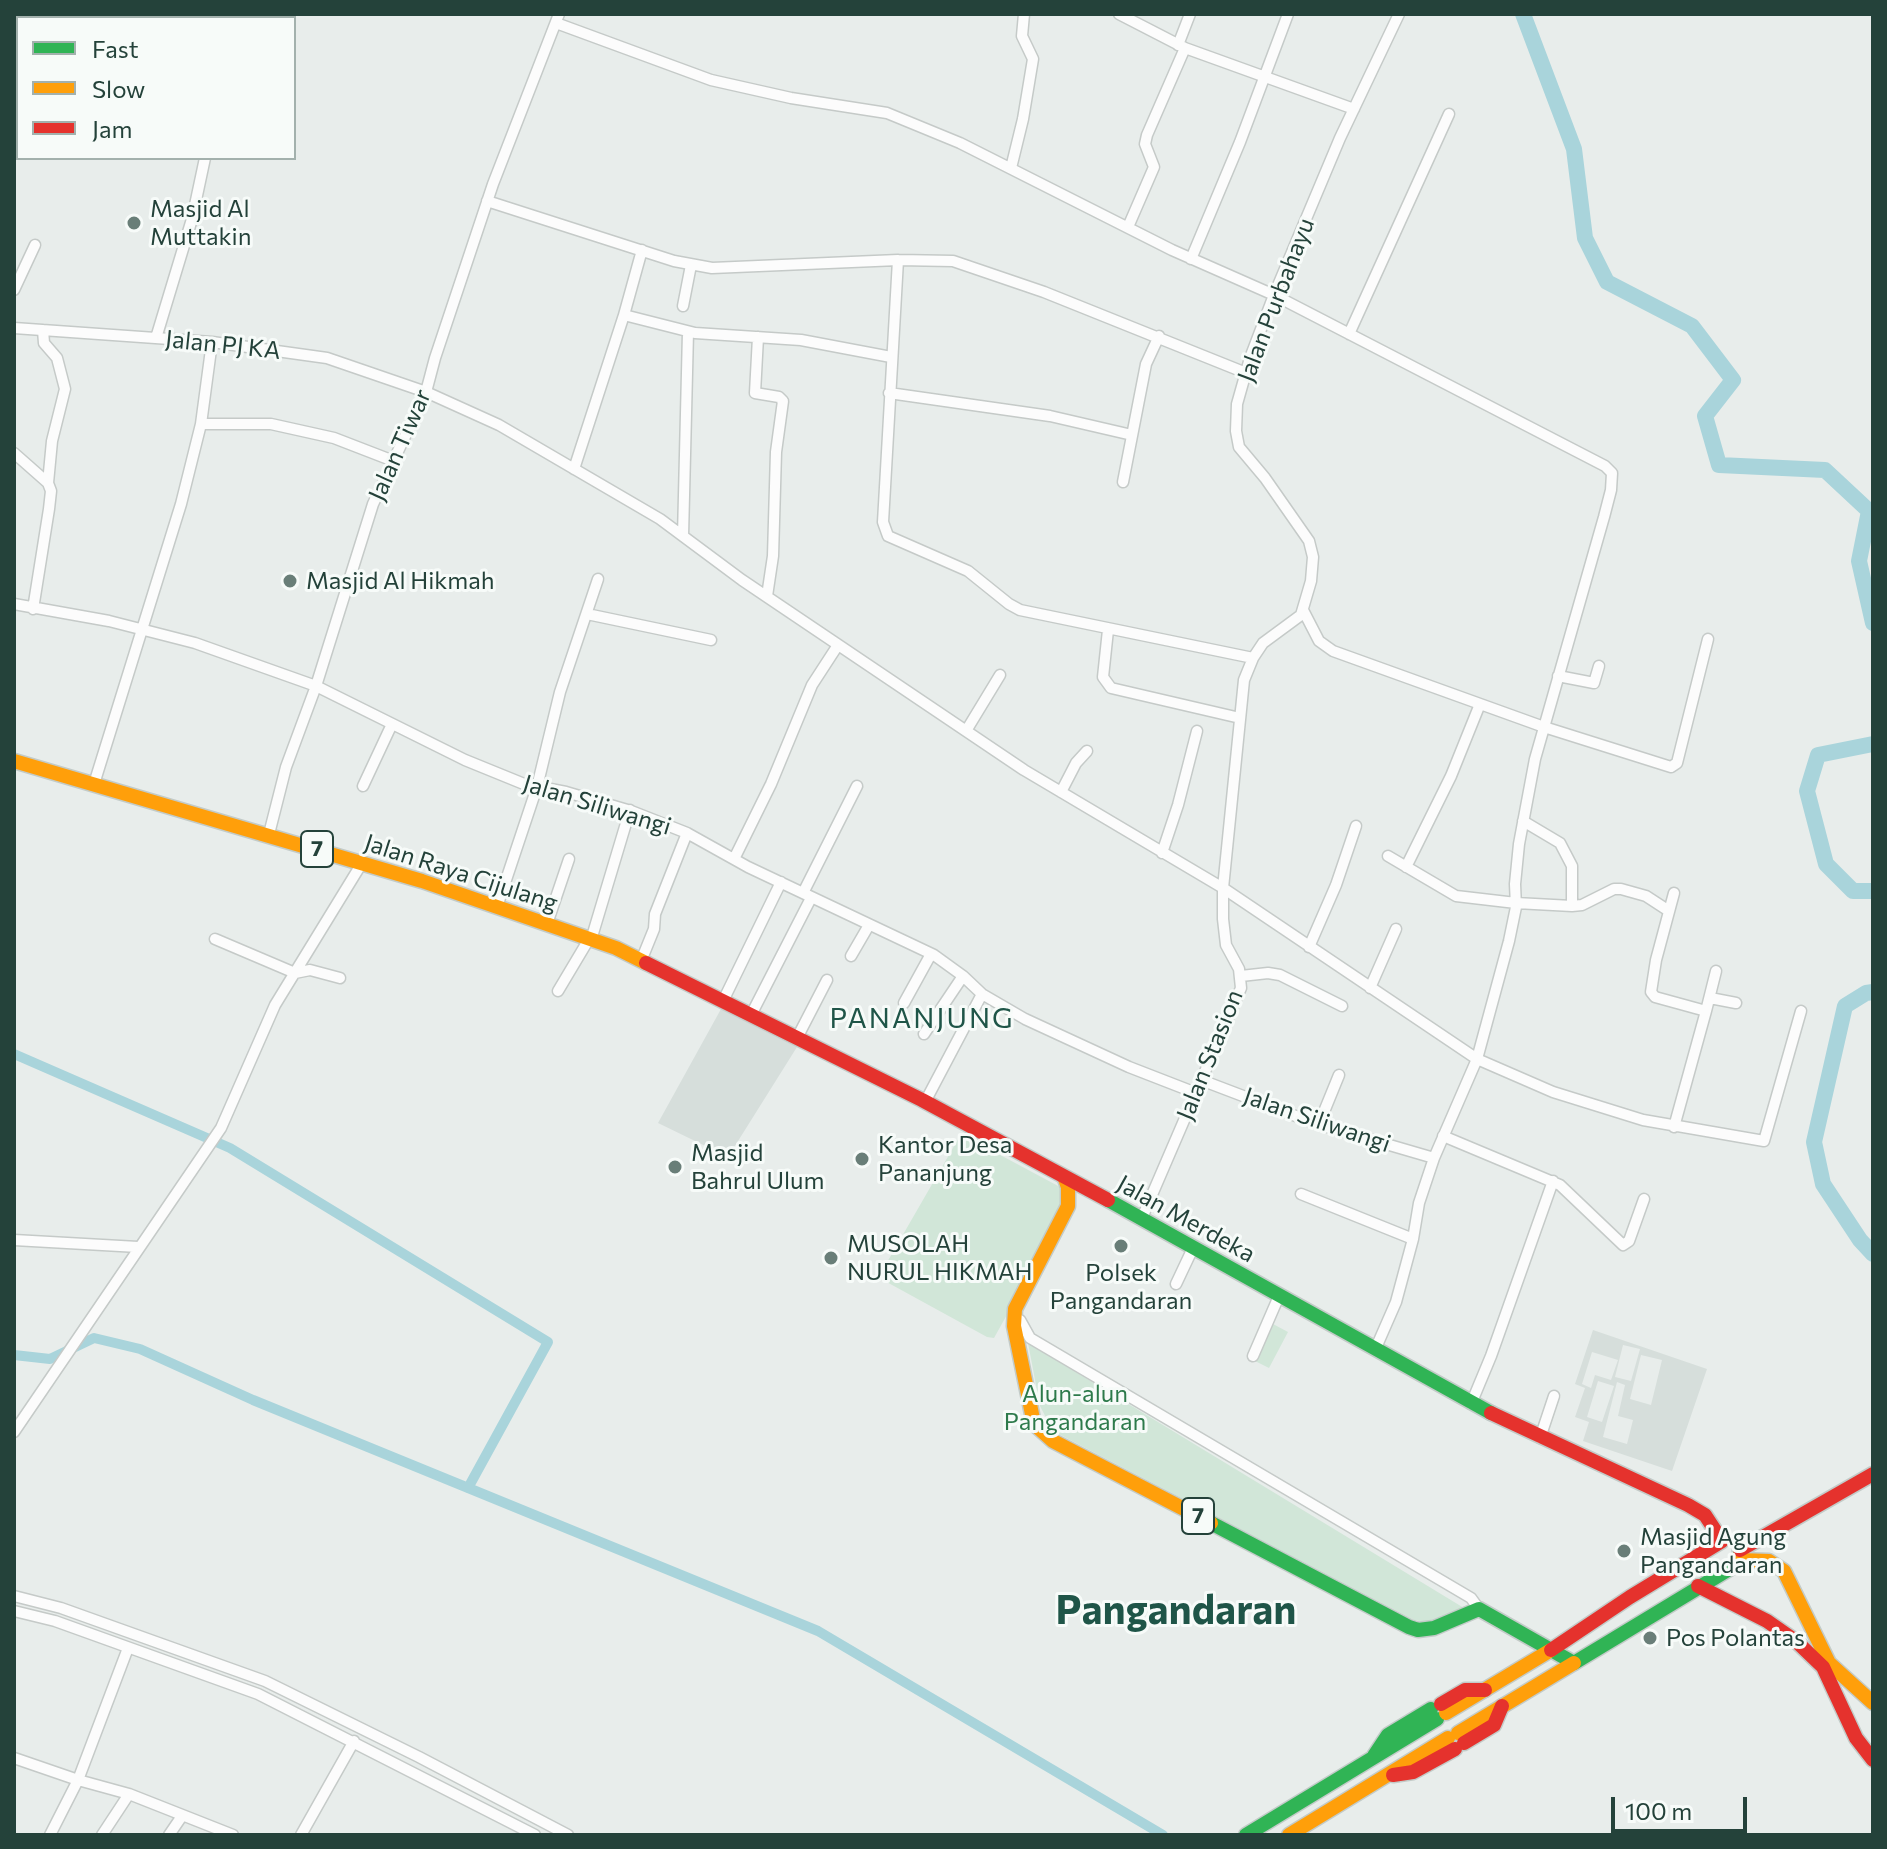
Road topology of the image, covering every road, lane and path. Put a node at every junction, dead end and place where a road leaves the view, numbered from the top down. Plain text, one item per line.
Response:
1 (1024, 14) edge
2 (1119, 14) edge
3 (1190, 14) edge
4 (1288, 14) edge
5 (1399, 14) edge
6 (558, 19) edge
7 (1182, 47) junction
8 (1264, 77) junction
9 (1354, 109) junction
10 (1449, 114) dead end
11 (205, 160) edge
12 (1011, 168) junction
13 (487, 201) junction
14 (1128, 227) junction
15 (35, 245) dead end
16 (642, 250) junction
17 (1191, 259) junction
18 (898, 260) junction
19 (691, 265) junction
20 (14, 290) edge
21 (1274, 295) junction
22 (683, 306) dead end
23 (624, 315) junction
24 (14, 328) edge
25 (43, 330) junction
26 (688, 332) junction
27 (1349, 334) junction
28 (1159, 336) junction
29 (758, 337) junction
30 (156, 338) junction
31 (212, 342) junction
32 (891, 357) junction
33 (1246, 373) junction
34 (426, 392) junction
35 (889, 393) junction
36 (201, 424) junction
37 (1132, 435) junction
38 (14, 453) edge
39 (391, 460) junction
40 (574, 469) junction
41 (1123, 482) dead end
42 (48, 483) junction
43 (683, 536) junction
44 (598, 579) dead end
45 (767, 596) junction
46 (14, 604) edge
47 (33, 609) junction
48 (1303, 610) junction
49 (587, 614) junction
50 (143, 630) junction
51 (1108, 630) junction
52 (1708, 639) dead end
53 (711, 640) dead end
54 (838, 645) junction
55 (1253, 658) junction
56 (1599, 666) dead end
57 (1000, 675) dead end
58 (1558, 676) junction
59 (316, 686) junction
60 (1480, 704) junction
61 (1240, 718) junction
62 (392, 724) junction
63 (1544, 727) junction
64 (966, 731) junction
65 (1197, 731) dead end
66 (1087, 751) dead end
67 (14, 761) edge
68 (94, 784) junction
69 (363, 786) dead end
70 (857, 786) dead end
71 (537, 787) junction
72 (1061, 792) junction
73 (630, 810) junction
74 (1523, 821) junction
75 (1356, 826) dead end
76 (687, 833) junction
77 (269, 834) junction
78 (1162, 853) junction
79 (1388, 856) dead end
80 (569, 859) dead end
81 (734, 859) junction
82 (362, 863) junction
83 (1406, 867) junction
84 (781, 882) junction
85 (1223, 888) junction
86 (1674, 893) dead end
87 (807, 895) junction
88 (1572, 902) junction
89 (1516, 903) junction
90 (497, 907) junction
91 (1669, 911) junction
92 (547, 924) junction
93 (869, 925) junction
94 (1396, 929) dead end
95 (215, 939) dead end
96 (590, 939) junction
97 (1309, 947) junction
98 (616, 948) joint
99 (931, 954) junction
100 (851, 956) dead end
101 (641, 961) junction
102 (1716, 971) dead end
103 (295, 973) junction
104 (963, 976) junction
105 (1241, 976) junction
106 (340, 978) dead end
107 (827, 980) dead end
108 (1370, 988) junction
109 (558, 991) dead end
110 (982, 994) junction
111 (1710, 998) junction
112 (723, 1001) junction
113 (904, 1003) dead end
114 (1736, 1003) dead end
115 (1342, 1006) dead end
116 (1706, 1011) junction
117 (1801, 1011) dead end
118 (751, 1015) junction
119 (924, 1034) dead end
120 (797, 1038) junction
121 (1477, 1059) junction
122 (1339, 1075) dead end
123 (1201, 1080) junction
124 (1196, 1093) junction
125 (925, 1102) junction
126 (1319, 1124) junction
127 (1674, 1127) junction
128 (1443, 1136) junction
129 (1434, 1158) junction
130 (1065, 1179) junction
131 (1553, 1181) junction
132 (1301, 1194) dead end
133 (1100, 1196) junction
134 (1644, 1199) dead end
135 (1068, 1206) junction
136 (1142, 1218) junction
137 (1413, 1239) junction
138 (14, 1240) edge
139 (138, 1247) junction
140 (1193, 1248) junction
141 (1176, 1284) dead end
142 (1279, 1296) junction
143 (1015, 1309) junction
144 (1375, 1350) junction
145 (1253, 1356) dead end
146 (1554, 1396) dead end
147 (1471, 1404) junction
148 (14, 1432) edge
149 (1540, 1438) junction
150 (1873, 1474) edge
151 (1722, 1541) junction
152 (1740, 1555) junction
153 (1698, 1586) junction
154 (14, 1596) edge
155 (1479, 1609) junction
156 (14, 1611) edge
157 (128, 1648) junction
158 (1551, 1650) junction
159 (1574, 1663) junction
160 (1873, 1703) edge
161 (354, 1741) junction
162 (419, 1757) junction
163 (14, 1758) edge
164 (1873, 1760) edge
165 (412, 1770) junction
166 (78, 1780) junction
167 (129, 1794) junction
168 (182, 1816) junction
169 (50, 1835) edge
170 (102, 1835) edge
171 (169, 1835) edge
172 (233, 1835) edge
173 (301, 1835) edge
174 (535, 1835) edge
175 (568, 1835) edge
176 (1246, 1835) edge
177 (1289, 1835) edge

1 - 12 street
2 - 7 street
3 - 7 street
4 - 8 street
5 - 9 street, Jalan Purbahayu
6 - 12 street
6 - 13 street, Jalan Tiwar
7 - 8 street
7 - 14 street
8 - 9 street
8 - 17 street
9 - 21 street, Jalan Purbahayu
10 - 27 street
11 - 30 street
12 - 14 street
13 - 16 street
13 - 34 street, Jalan Tiwar
14 - 17 street
15 - 20 street
16 - 19 street
16 - 23 street
17 - 21 street
18 - 19 street
18 - 28 street
18 - 32 street
19 - 22 street
21 - 27 street
21 - 33 street, Jalan Purbahayu
23 - 26 street
23 - 40 street
24 - 25 street, Jalan PJ KA
25 - 30 street, Jalan PJ KA
25 - 42 street
26 - 29 street
26 - 43 street
27 - 58 street
28 - 33 street
28 - 37 street
29 - 32 street
29 - 45 street
30 - 31 street, Jalan PJ KA
31 - 34 street, Jalan PJ KA
31 - 36 street
32 - 35 street
33 - 48 street, Jalan Purbahayu
34 - 39 street, Jalan Tiwar
34 - 40 street, Jalan PJ KA
35 - 37 street
35 - 51 street
36 - 39 street
36 - 50 street
37 - 41 street
38 - 42 street
39 - 59 street, Jalan Tiwar
40 - 43 street, Jalan PJ KA
42 - 47 street
43 - 45 street, Jalan PJ KA
44 - 49 street
45 - 54 street, Jalan PJ KA
46 - 47 street, Jalan Siliwangi
47 - 50 street, Jalan Siliwangi
48 - 55 street
48 - 60 street
49 - 53 street
49 - 71 street
50 - 59 street, Jalan Siliwangi
50 - 68 street
51 - 55 street
51 - 61 street
52 - 63 street
54 - 64 street, Jalan PJ KA
54 - 81 street
55 - 61 street
56 - 58 street
57 - 64 street
58 - 63 street
59 - 62 street, Jalan Siliwangi
59 - 77 street, Jalan Tiwar
60 - 63 street
60 - 83 street
61 - 85 street
62 - 69 street
62 - 71 street, Jalan Siliwangi
63 - 74 street
64 - 72 street, Jalan PJ KA
65 - 78 street
66 - 72 street
67 - 68 main road, Jalan Raya Cijulang / 7
68 - 77 main road, Jalan Raya Cijulang / 7
70 - 87 street
71 - 73 street, Jalan Siliwangi
71 - 90 street
72 - 78 street, Jalan PJ KA
73 - 76 street, Jalan Siliwangi
73 - 96 street
74 - 88 street
74 - 89 street
75 - 97 street
76 - 81 street, Jalan Siliwangi
76 - 101 street
77 - 82 main road, Jalan Raya Cijulang / 7
78 - 85 street, Jalan PJ KA
79 - 83 street
80 - 92 street
81 - 84 street, Jalan Siliwangi
82 - 90 main road, Jalan Raya Cijulang / 7
82 - 103 street
83 - 89 street
84 - 87 street, Jalan Siliwangi
84 - 112 street
85 - 97 street, Jalan PJ KA
85 - 105 street, Jalan Stasion
86 - 91 street
87 - 93 street, Jalan Siliwangi
87 - 118 street
88 - 89 street
88 - 91 street
89 - 121 street
90 - 92 main road, Jalan Raya Cijulang / 7
91 - 116 street
92 - 96 main road, Jalan Raya Cijulang / 7
93 - 99 street, Jalan Siliwangi
93 - 100 street
94 - 108 street
95 - 103 street
96 - 98 main road, Jalan Raya Cijulang / 7
96 - 109 street
97 - 108 street, Jalan PJ KA
98 - 101 main road, Jalan Merdeka / 7
99 - 104 street, Jalan Siliwangi
99 - 113 street
101 - 112 main road, Jalan Merdeka / 7
102 - 111 street
103 - 106 street
103 - 139 street
104 - 110 street, Jalan Siliwangi
104 - 119 street
105 - 115 street
105 - 123 street, Jalan Stasion
107 - 120 street
108 - 121 street, Jalan PJ KA
110 - 124 street, Jalan Siliwangi
110 - 125 street
111 - 114 street
111 - 116 street
112 - 118 main road, Jalan Merdeka / 7
116 - 127 street
117 - 127 street, Jalan PJ KA
118 - 120 main road, Jalan Merdeka / 7
120 - 125 main road, Jalan Merdeka / 7
121 - 127 street, Jalan PJ KA
121 - 128 street
122 - 126 street
123 - 124 street, Jalan Stasion
123 - 126 street, Jalan Siliwangi
124 - 136 street, Jalan Stasion
125 - 130 main road, Jalan Merdeka / 7
126 - 129 street, Jalan Siliwangi
128 - 129 street
128 - 131 street
129 - 137 street
130 - 133 main road, Jalan Merdeka / 7
130 - 135 main road
131 - 134 street
131 - 147 street
132 - 137 street
133 - 135 main road
133 - 136 main road, Jalan Merdeka / 7
135 - 143 main road
136 - 140 main road, Jalan Merdeka / 7
137 - 144 street
138 - 139 street
139 - 148 street
140 - 141 street
140 - 142 main road, Jalan Merdeka / 7
142 - 144 main road, Jalan Merdeka / 7
142 - 145 street
143 - 155 street
143 - 155 main road, 7
144 - 147 main road, Jalan Merdeka / 7
146 - 149 street
147 - 149 main road, Jalan Merdeka / 7
149 - 151 main road, Jalan Merdeka / 7
150 - 152 main road
151 - 152 main road, 7
151 - 158 main road
152 - 153 main road
152 - 160 main road
153 - 159 main road
153 - 164 main road
154 - 162 street
155 - 158 main road
156 - 157 street
157 - 161 street
157 - 166 street
158 - 159 main road
158 - 176 main road
159 - 177 main road
161 - 165 street
161 - 173 street
162 - 165 street
162 - 175 street
163 - 166 street
165 - 174 street
166 - 167 street
166 - 169 street
167 - 168 street
167 - 170 street
168 - 171 street
168 - 172 street

